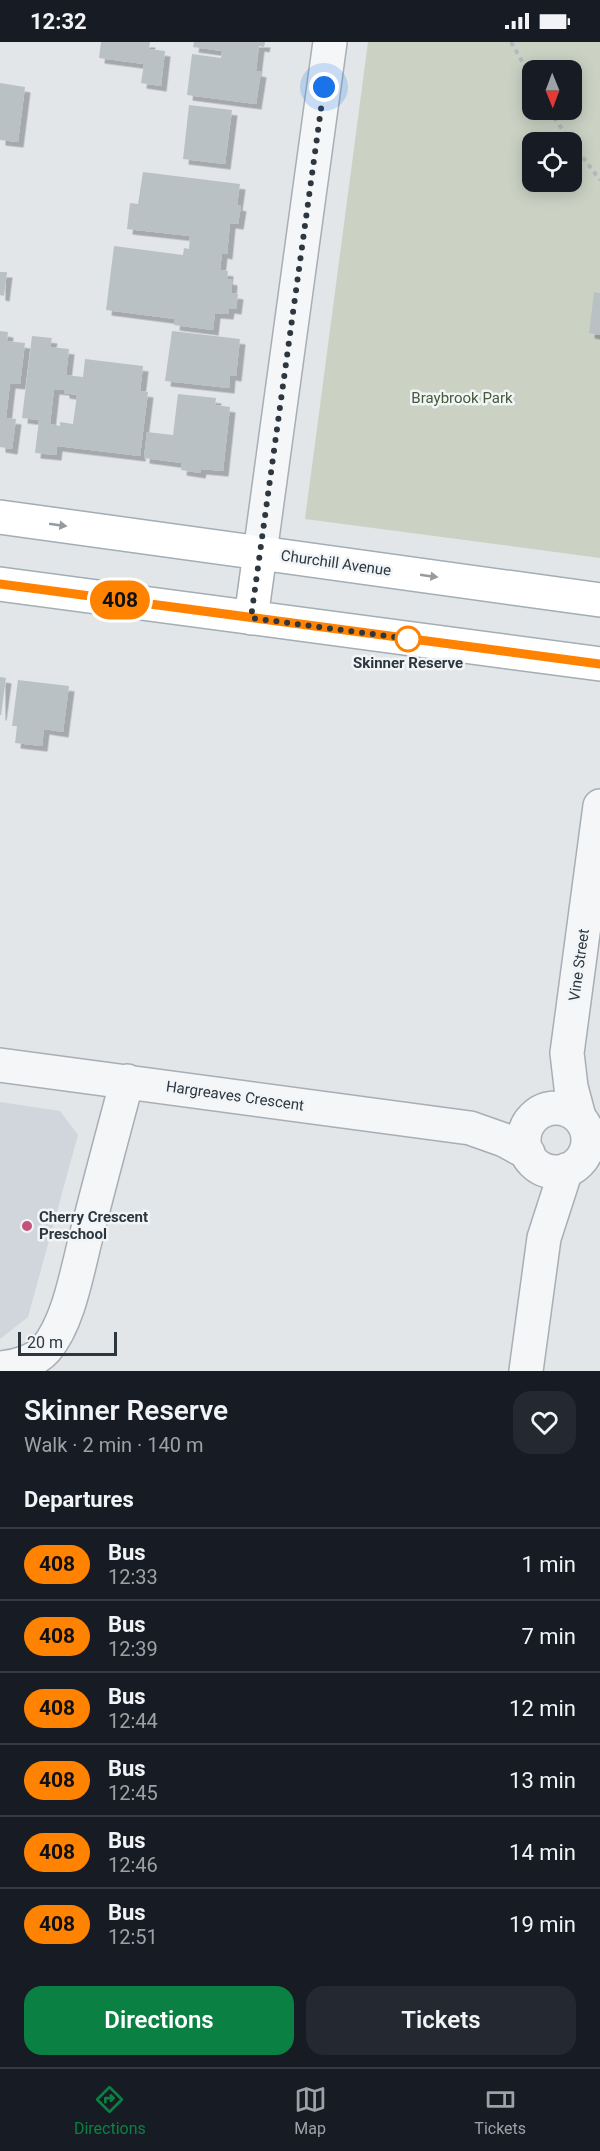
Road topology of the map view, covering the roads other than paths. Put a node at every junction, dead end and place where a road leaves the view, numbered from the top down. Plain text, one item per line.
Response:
1 (330, 42) edge
2 (0, 517) edge
3 (260, 553) junction
4 (0, 584) edge
5 (600, 600) edge
6 (251, 618) junction
7 (600, 664) edge
8 (600, 806) edge
9 (567, 1053) junction
10 (0, 1065) edge
11 (127, 1081) junction
12 (539, 1114) junction
13 (470, 1128) junction
14 (572, 1147) edge
15 (0, 1368) edge
16 (526, 1371) edge

1 - 3 street
2 -> 3 main road, Churchill Avenue
3 -> 5 main road, Churchill Avenue
3 - 6 main road
4 - 6 main road
6 - 7 main road
8 - 9 street, Vine Street
9 - 12 street, Vine Street
9 - 14 street, Vine Street
10 - 11 street, Hargreaves Crescent
11 - 13 street, Hargreaves Crescent
11 - 15 street
12 - 13 street, Hargreaves Crescent
12 - 14 street, Hargreaves Crescent
12 - 14 street, Vine Street
13 - 14 street, Hargreaves Crescent
14 - 16 street, Vine Street

